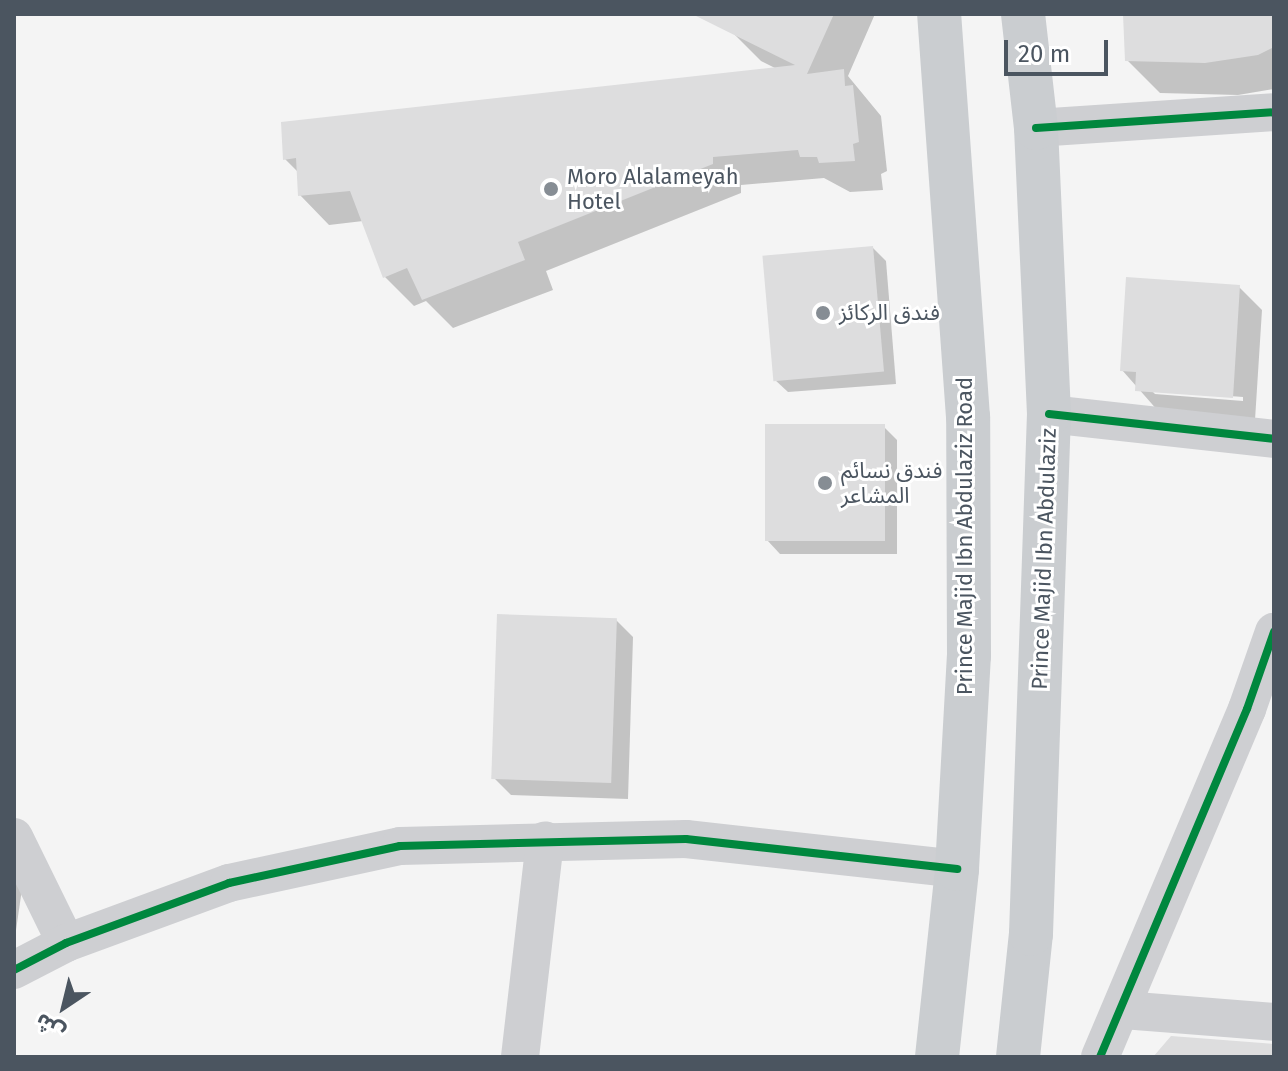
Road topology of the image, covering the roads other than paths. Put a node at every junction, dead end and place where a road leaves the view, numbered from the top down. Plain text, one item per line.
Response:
1 (939, 14) edge
2 (1023, 14) edge
3 (1274, 112) edge
4 (1036, 128) junction
5 (1049, 414) junction
6 (1274, 439) edge
7 (1274, 632) edge
8 (1261, 711) edge
9 (14, 837) edge
10 (545, 840) junction
11 (957, 869) junction
12 (66, 943) junction
13 (14, 970) edge
14 (1123, 1010) junction
15 (1274, 1022) edge
16 (520, 1057) edge
17 (937, 1057) edge
18 (1018, 1057) edge
19 (1100, 1057) edge

1 - 11 main road, Prince Majid Ibn Abdulaziz Road
2 - 4 main road, Prince Majid Ibn Abdulaziz
3 - 4 street
4 - 5 main road, Prince Majid Ibn Abdulaziz
5 - 6 street
5 - 18 main road, Prince Majid Ibn Abdulaziz
7 - 8 street
8 - 14 street
9 - 12 street
10 - 11 street
10 - 12 street
10 - 16 street
11 - 17 main road, Prince Majid Ibn Abdulaziz Road
12 - 13 street
14 - 15 street
14 - 19 street

